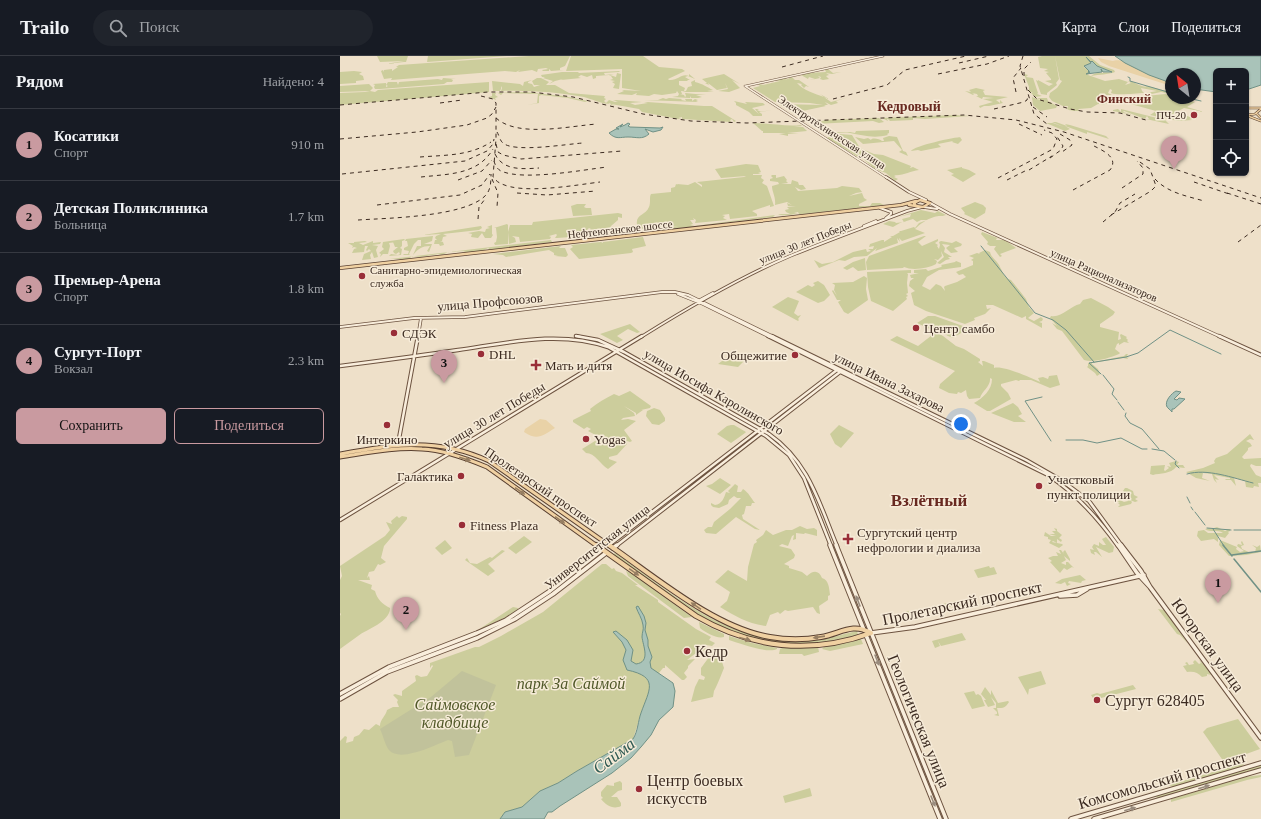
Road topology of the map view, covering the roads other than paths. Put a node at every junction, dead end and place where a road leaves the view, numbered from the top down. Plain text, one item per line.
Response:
1 (883, 56) edge
2 (1249, 108) edge
3 (1261, 108) edge
4 (1249, 109) edge
5 (1256, 113) junction
6 (1249, 114) edge
7 (1249, 116) edge
8 (1261, 119) edge
9 (909, 192) junction
10 (926, 200) junction
11 (915, 203) junction
12 (930, 203) junction
13 (923, 207) junction
14 (874, 208) junction
15 (941, 210) junction
16 (886, 218) junction
17 (340, 268) edge
18 (700, 301) junction
19 (421, 318) junction
20 (340, 328) edge
21 (618, 351) junction
22 (1261, 355) edge
23 (414, 356) junction
24 (340, 366) edge
25 (840, 370) junction
26 (761, 431) junction
27 (398, 444) junction
28 (456, 449) junction
29 (340, 454) edge
30 (447, 455) junction
31 (340, 458) edge
32 (1071, 488) junction
33 (340, 520) edge
34 (610, 546) junction
35 (604, 551) junction
36 (1142, 576) junction
37 (1087, 589) junction
38 (1075, 590) junction
39 (1078, 595) junction
40 (1058, 596) junction
41 (864, 629) junction
42 (871, 633) junction
43 (866, 635) junction
44 (340, 694) edge
45 (340, 699) edge
46 (1261, 738) edge
47 (1261, 763) edge
48 (1261, 770) edge
49 (940, 819) edge
50 (946, 819) edge
51 (1071, 819) edge
52 (1094, 819) edge

1 - 9 main road, Электротехническая улица
2 - 3 main road
3 - 5 main road
4 - 5 main road
5 - 6 main road
5 - 8 main road
7 - 8 main road
9 - 10 main road, Электротехническая улица
9 - 11 main road
10 - 11 main road
10 - 12 main road
11 - 13 main road
11 - 14 main road, Нефтеюганское шоссе
11 - 16 main road, улица 30 лет Победы
12 - 13 main road
12 - 15 main road
13 - 15 main road
13 - 18 main road, улица 30 лет Победы
14 - 16 main road
14 - 17 main road, Нефтеюганское шоссе
15 - 22 main road, улица Рационализаторов
16 - 18 main road, улица 30 лет Победы
18 - 19 main road, улица Профсоюзов
18 - 21 main road, улица 30 лет Победы
18 - 25 main road, улица Ивана Захарова
19 - 20 main road, улица Профсоюзов
19 - 23 main road
21 - 23 main road, улица Иосифа Каролинского
21 - 26 main road, улица Иосифа Каролинского
21 - 28 main road, улица 30 лет Победы
23 - 24 main road, улица Иосифа Каролинского
23 - 27 main road
25 - 26 main road, Университетская улица
25 - 32 main road, улица Ивана Захарова
26 - 34 main road, Университетская улица
26 - 41 main road, улица Иосифа Каролинского
42 -> 26 main road, улица Иосифа Каролинского
27 - 28 main road, Пролетарский проспект
27 - 29 main road, Пролетарский проспект
28 - 30 main road, улица 30 лет Победы
28 - 34 main road, Пролетарский проспект
30 - 31 main road, Пролетарский проспект
30 - 33 main road, улица 30 лет Победы
30 -> 35 main road, Пролетарский проспект
32 - 36 main road, улица Ивана Захарова
32 - 36 main road
34 - 35 main road, Университетская улица
41 -> 34 main road, Пролетарский проспект
35 -> 43 main road, Пролетарский проспект
35 - 44 main road, Университетская улица
35 - 45 main road, Университетская улица
36 - 37 main road, Пролетарский проспект
36 - 46 main road, Югорская улица
37 - 38 main road, Пролетарский проспект
37 - 39 main road, Пролетарский проспект
38 - 39 main road
38 - 40 main road, Пролетарский проспект
39 - 40 main road, Пролетарский проспект
40 - 42 main road, Пролетарский проспект
41 - 42 main road, Пролетарский проспект
41 - 43 main road, улица Иосифа Каролинского
42 - 43 main road, Пролетарский проспект
42 - 50 main road, Геологическая улица
43 -> 49 main road, Геологическая улица
47 - 51 main road, Комсомольский проспект
52 -> 48 main road, Комсомольский проспект

